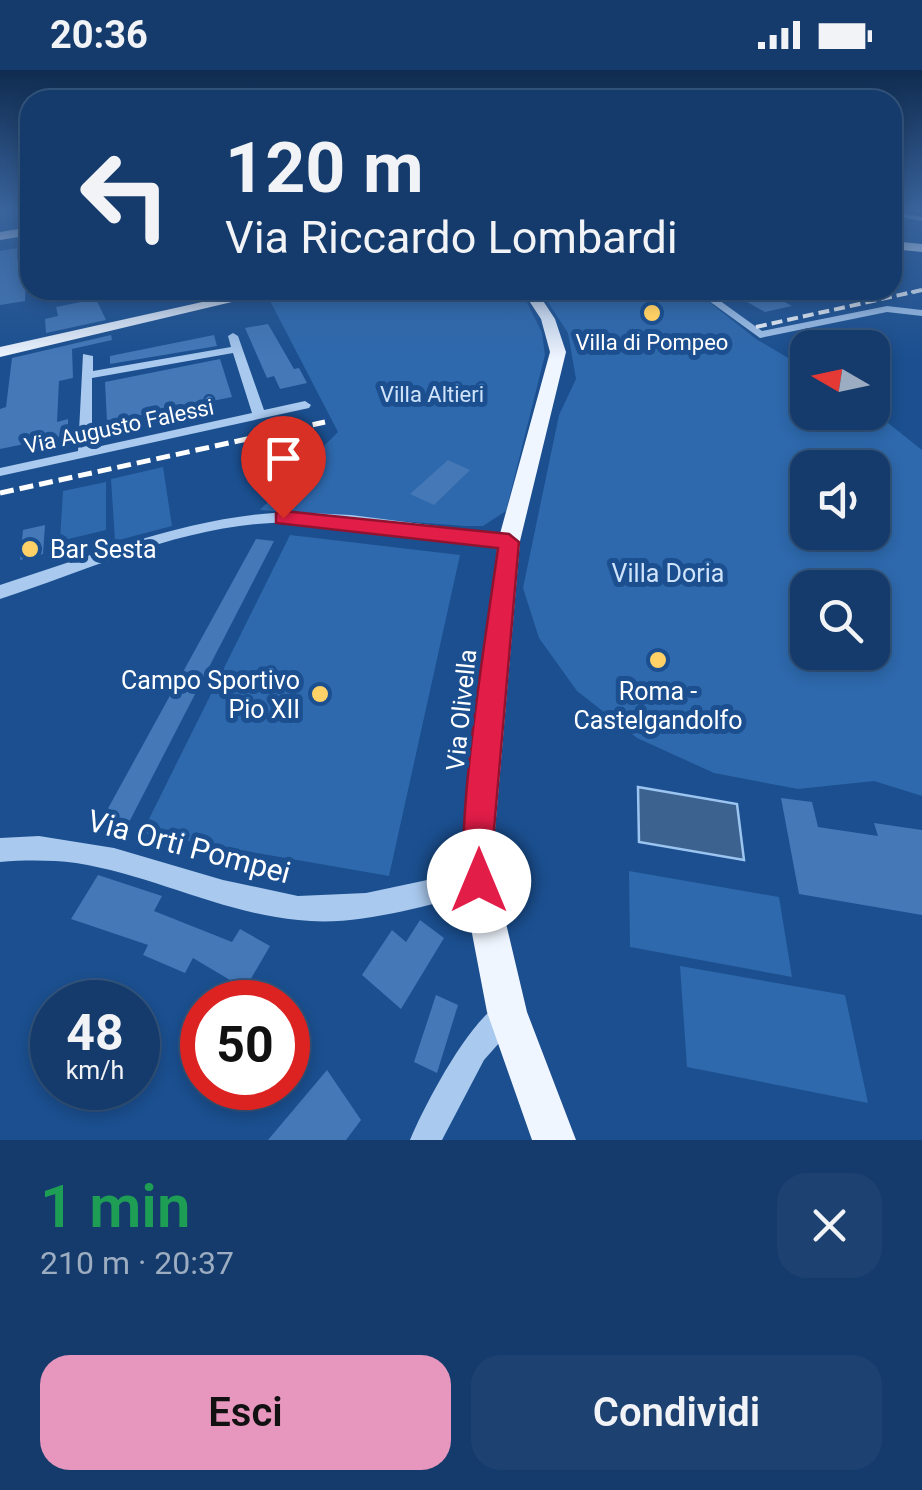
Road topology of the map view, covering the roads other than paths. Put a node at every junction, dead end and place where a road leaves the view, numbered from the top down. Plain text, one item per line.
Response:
1 (231, 300) edge
2 (535, 300) edge
3 (712, 300) edge
4 (922, 313) edge
5 (0, 352) edge
6 (87, 356) dead end
7 (86, 376) junction
8 (305, 405) dead end
9 (260, 416) junction
10 (85, 454) junction
11 (0, 472) edge
12 (509, 542) junction
13 (0, 592) edge
14 (0, 850) edge
15 (479, 881) junction
16 (507, 1012) junction
17 (425, 1140) edge
18 (554, 1140) edge

1 - 5 main road
2 - 12 main road, Via Olivella
3 - 4 street
6 - 7 street
7 - 9 street
7 - 10 street
8 - 9 street, Via Augusto Falessi
9 - 10 street, Via Augusto Falessi
10 - 11 street, Via Augusto Falessi
12 - 13 street
12 - 15 main road, Via Olivella
14 - 15 street, Via Orti Pompei
15 - 16 main road, Via Olivella
16 - 17 street
16 - 18 main road, Via Olivella

